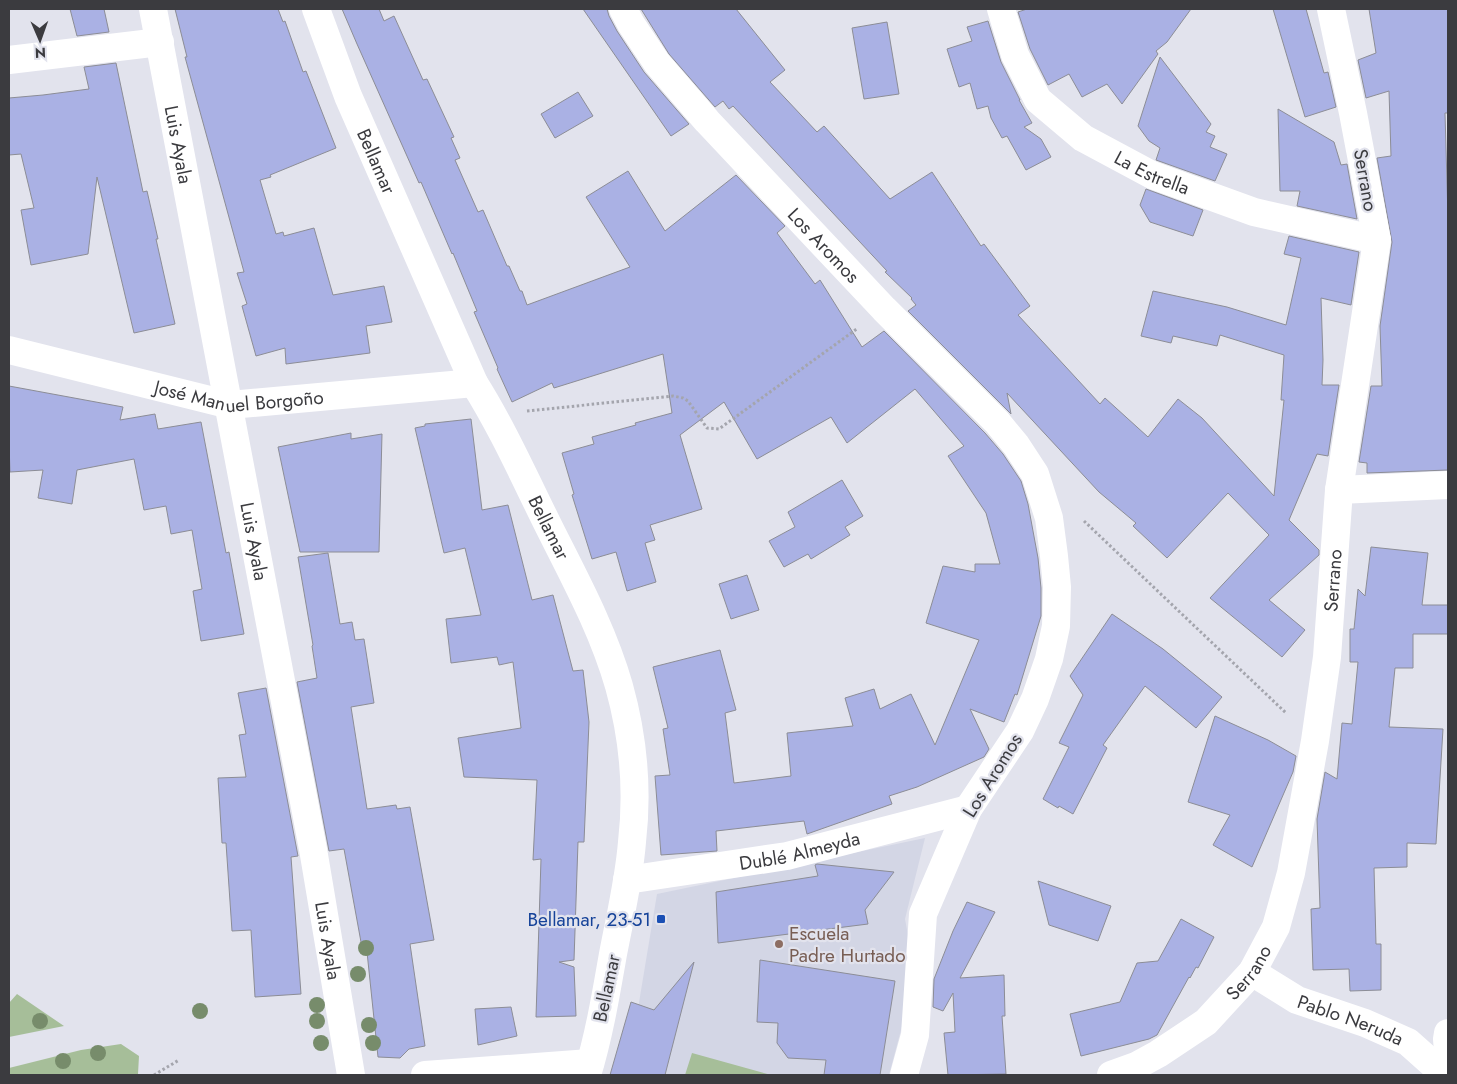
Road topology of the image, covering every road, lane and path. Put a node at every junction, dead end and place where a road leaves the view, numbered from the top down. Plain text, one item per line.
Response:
1 (153, 9) edge
2 (316, 9) edge
3 (623, 9) edge
4 (1001, 9) edge
5 (1331, 9) edge
6 (160, 42) junction
7 (9, 60) edge
8 (1377, 240) junction
9 (884, 309) junction
10 (9, 350) edge
11 (474, 384) junction
12 (230, 405) junction
13 (494, 415) junction
14 (1448, 485) edge
15 (1339, 490) junction
16 (1078, 515) dead end
17 (1315, 741) junction
18 (968, 809) junction
19 (627, 880) junction
20 (1252, 972) junction
21 (1448, 1033) edge
22 (1448, 1051) edge
23 (178, 1060) dead end
24 (588, 1069) edge
25 (154, 1075) edge
26 (351, 1075) edge
27 (425, 1075) edge
28 (904, 1075) edge
29 (1111, 1075) edge
30 (1445, 1075) edge

1 - 6 street, Luis Ayala
2 - 11 street, Bellamar
3 - 9 street, Los Aromos
4 - 8 street, La Estrella
5 - 8 street, Serrano
6 - 7 street
6 - 12 street, Luis Ayala
8 - 15 street, Serrano
9 - 13 path
9 - 18 street, Los Aromos
10 - 12 street, José Manuel Borgoño
11 - 12 street, José Manuel Borgoño
11 - 13 street, Bellamar
12 - 26 street, Luis Ayala
13 - 19 street, Bellamar
14 - 15 street
15 - 17 street, Serrano
16 - 17 path
17 - 20 street, Serrano
18 - 19 street, Dublé Almeyda
18 - 28 street, Los Aromos
19 - 24 street, Bellamar
20 - 29 street, Serrano
20 - 30 street, Pablo Neruda
21 - 22 street
23 - 25 path
24 - 27 street

